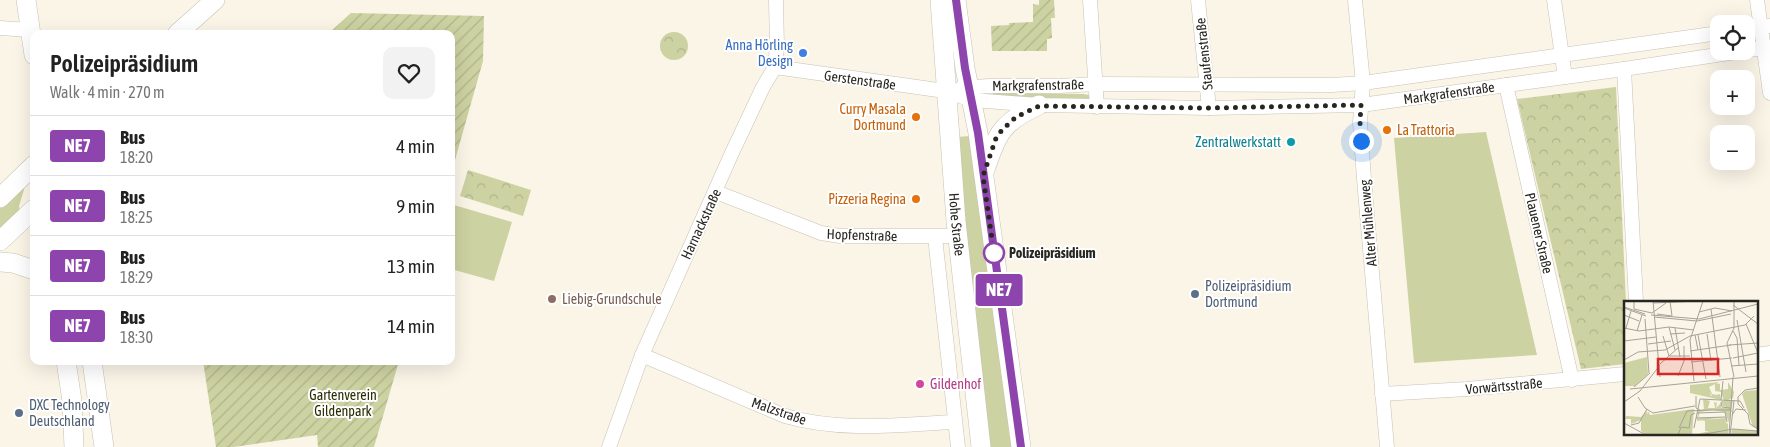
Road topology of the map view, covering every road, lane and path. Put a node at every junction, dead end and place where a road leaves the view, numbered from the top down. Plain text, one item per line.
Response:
1 (26, 0) edge
2 (215, 0) edge
3 (776, 0) edge
4 (940, 0) edge
5 (956, 0) edge
6 (1090, 0) edge
7 (1198, 0) edge
8 (1355, 0) edge
9 (1554, 0) edge
10 (1757, 0) edge
11 (1765, 26) edge
12 (0, 28) edge
13 (30, 30) joint
14 (181, 30) edge
15 (1710, 34) edge
16 (1766, 48) edge
17 (1562, 55) junction
18 (774, 67) junction
19 (1624, 69) junction
20 (1565, 77) junction
21 (1363, 83) junction
22 (1096, 84) junction
23 (1506, 85) junction
24 (1206, 86) junction
25 (945, 91) junction
26 (1770, 92) edge
27 (970, 93) junction
28 (1361, 105) junction
29 (1039, 106) junction
30 (1097, 107) junction
31 (1209, 108) junction
32 (30, 168) edge
33 (983, 176) junction
34 (716, 192) junction
35 (0, 198) edge
36 (30, 213) edge
37 (957, 236) junction
38 (935, 237) junction
39 (0, 241) edge
40 (0, 262) edge
41 (30, 269) edge
42 (1636, 301) edge
43 (642, 355) junction
44 (67, 365) edge
45 (93, 365) edge
46 (1624, 374) edge
47 (1572, 380) junction
48 (1382, 394) junction
49 (954, 422) junction
50 (74, 447) edge
51 (104, 447) edge
52 (609, 447) edge
53 (958, 447) edge
54 (982, 447) edge
55 (1021, 447) edge
56 (1388, 447) edge

1 - 13 main road
2 - 14 main road
3 - 18 street, Harnackstraße
4 - 25 main road, Hohe Straße
5 - 27 main road
6 - 22 street
7 - 24 street, Staufenstraße
8 - 21 street, Alter Mühlenweg
9 - 17 street
10 - 11 street
11 - 16 street
12 - 13 street
15 - 17 street, Markgrafenstraße
16 - 19 street, Markgrafenstraße
16 - 26 street
17 - 20 street
17 - 21 street, Markgrafenstraße
18 - 25 street, Gerstenstraße
18 - 34 street, Harnackstraße
19 - 20 street, Markgrafenstraße
19 - 42 street
20 - 23 street, Markgrafenstraße
21 - 24 street, Markgrafenstraße
21 - 28 street, Alter Mühlenweg
22 - 24 street, Markgrafenstraße
22 - 27 street, Markgrafenstraße
22 - 30 street
23 - 28 street, Markgrafenstraße
23 - 47 street, Plauener Straße
24 - 31 street, Staufenstraße
25 - 27 street, Markgrafenstraße
25 - 37 main road, Hohe Straße
27 - 29 street, Markgrafenstraße
27 - 33 main road
28 - 31 street, Markgrafenstraße
28 - 48 street, Alter Mühlenweg
29 - 30 street, Markgrafenstraße
29 - 33 main road
30 - 31 street, Markgrafenstraße
32 - 35 main road
33 - 55 main road
34 - 38 street, Hopfenstraße
34 - 43 street, Harnackstraße
36 - 39 main road
37 - 38 street, Hopfenstraße
37 - 54 main road, Hohe Straße
38 - 49 street, Hohe Straße
40 - 41 main road
43 - 49 street, Malzstraße
43 - 52 street, Harnackstraße
44 - 50 main road
45 - 51 main road
46 - 47 street, Vorwärtsstraße
47 - 48 street, Vorwärtsstraße
48 - 56 street, Alter Mühlenweg
49 - 53 street, Hohe Straße

